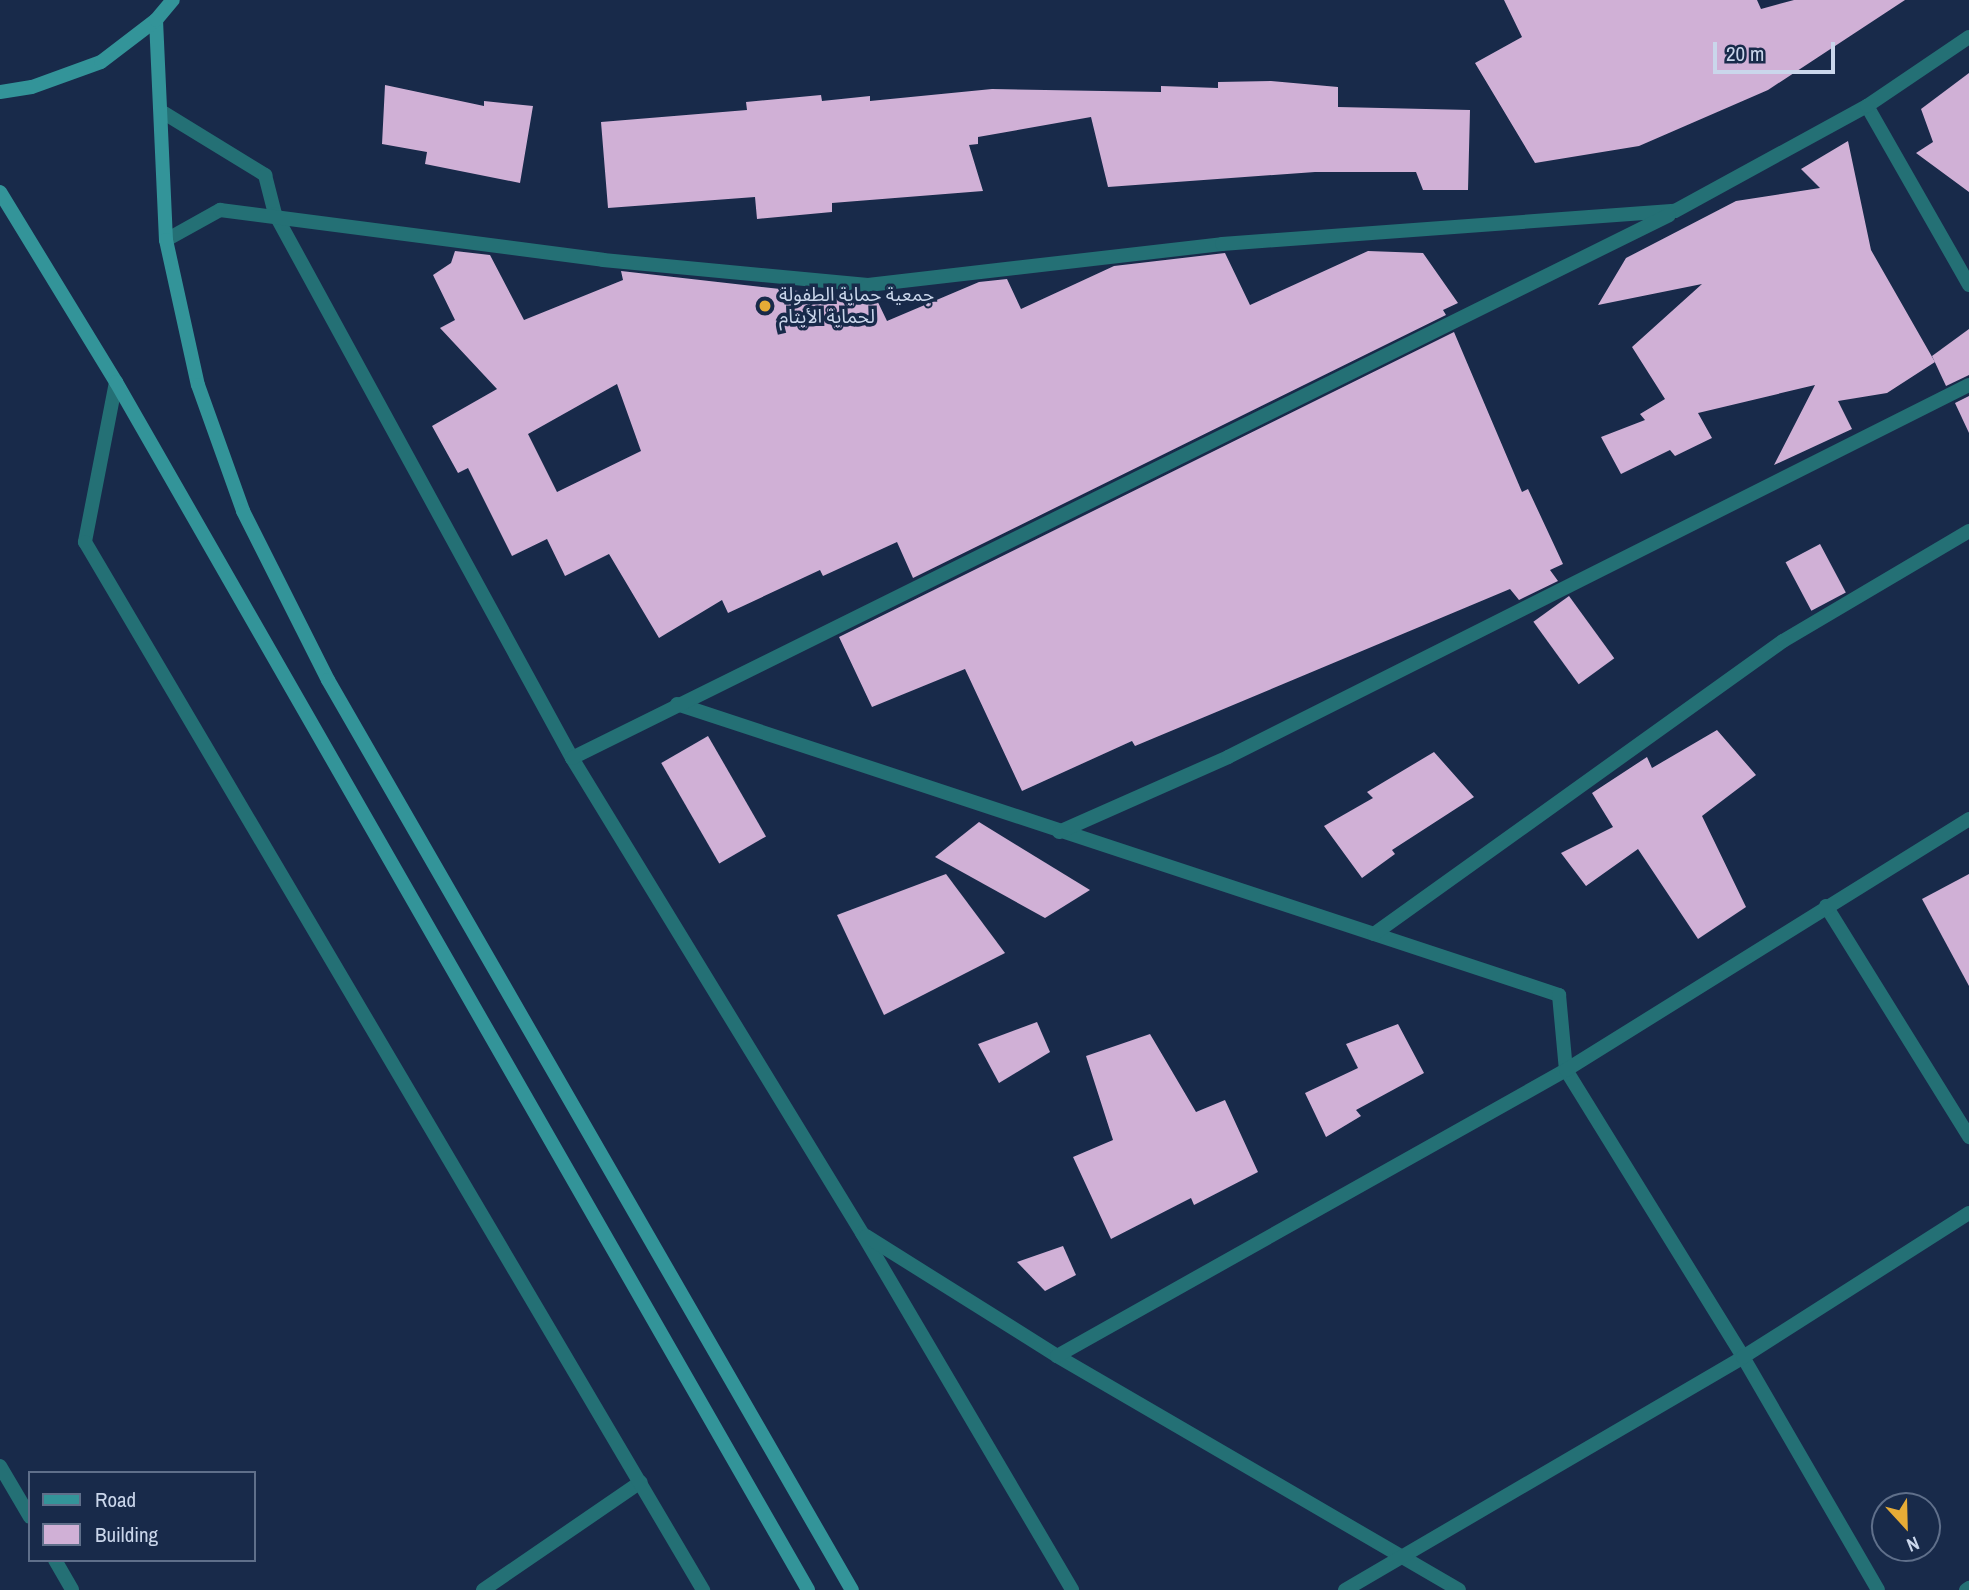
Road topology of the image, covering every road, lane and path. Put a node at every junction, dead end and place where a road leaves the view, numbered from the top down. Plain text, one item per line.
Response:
1 (173, 0) edge
2 (156, 20) junction
3 (1969, 37) edge
4 (0, 92) edge
5 (1867, 106) junction
6 (164, 113) junction
7 (0, 192) edge
8 (1675, 211) junction
9 (275, 214) junction
10 (166, 240) junction
11 (1969, 285) edge
12 (116, 382) junction
13 (1969, 385) edge
14 (1969, 531) edge
15 (677, 704) junction
16 (572, 758) junction
17 (1969, 819) edge
18 (1059, 832) junction
19 (1826, 906) junction
20 (1374, 934) junction
21 (1566, 1070) junction
22 (1969, 1138) edge
23 (1969, 1213) edge
24 (862, 1233) junction
25 (1057, 1356) junction
26 (1743, 1357) junction
27 (0, 1466) edge
28 (641, 1482) junction
29 (28, 1514) edge
30 (1402, 1559) junction
31 (56, 1562) edge
32 (72, 1590) edge
33 (483, 1590) edge
34 (703, 1590) edge
35 (808, 1590) edge
36 (852, 1590) edge
37 (1072, 1590) edge
38 (1345, 1590) edge
39 (1458, 1590) edge
40 (1878, 1590) edge

1 - 2 street
2 - 4 street
2 - 6 street
3 - 5 street
5 - 8 street
5 - 11 street
6 - 9 street
6 - 10 street
7 - 12 street
8 - 9 street
8 - 15 street
9 - 10 street
9 - 16 street
10 - 36 street
12 - 28 street
12 - 35 street
13 - 18 street
14 - 20 street
15 - 16 street
15 - 18 street
16 - 24 street
17 - 19 street
18 - 20 street
19 - 21 street
19 - 22 street
20 - 21 street
21 - 25 street
21 - 26 street
23 - 26 street
24 - 25 street
24 - 37 street
25 - 30 street
26 - 30 street
26 - 40 street
27 - 29 street
28 - 33 street
28 - 34 street
30 - 38 street
30 - 39 street
31 - 32 street

